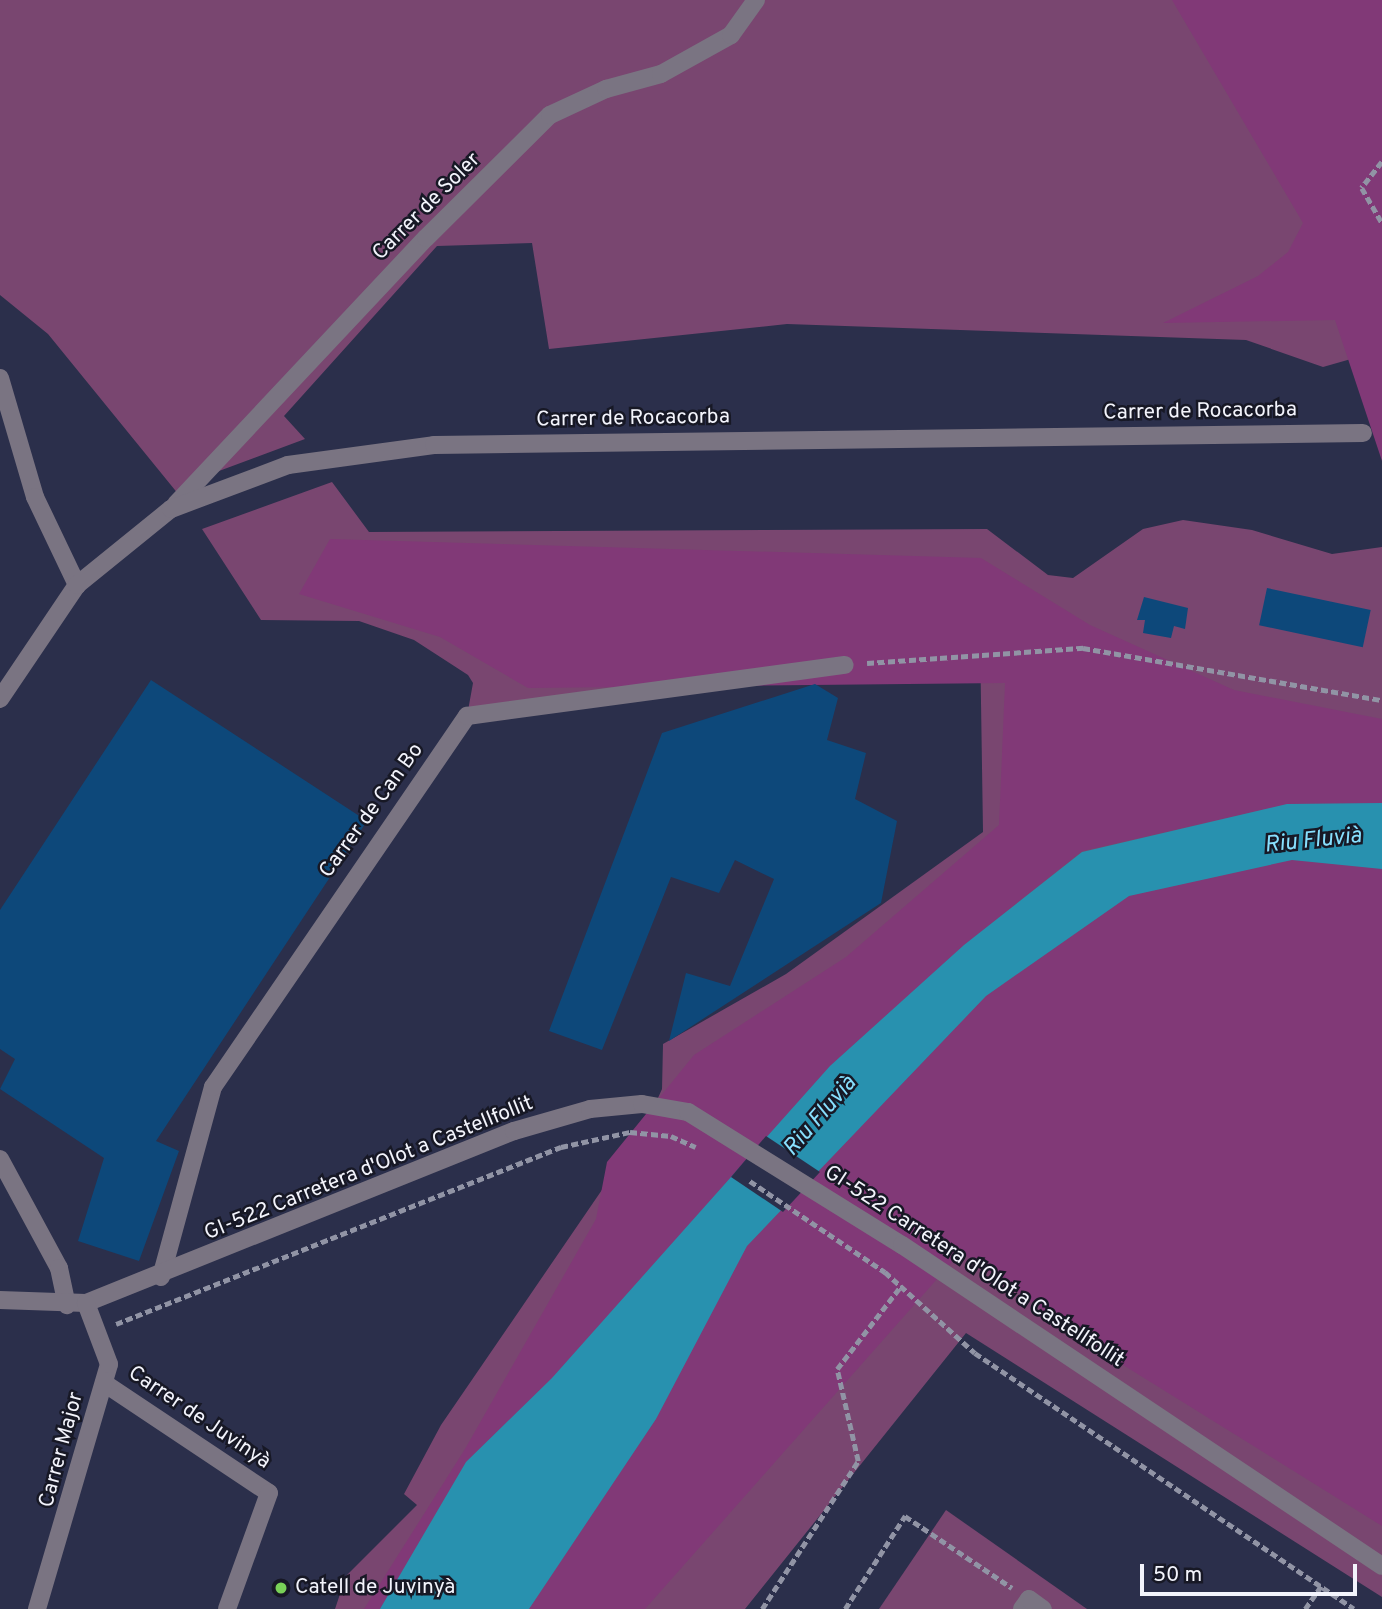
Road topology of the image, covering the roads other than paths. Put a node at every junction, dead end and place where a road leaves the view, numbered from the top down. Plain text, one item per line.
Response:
1 (756, 0) edge
2 (0, 378) edge
3 (1363, 433) dead end
4 (172, 509) junction
5 (77, 585) junction
6 (845, 666) road end
7 (0, 699) edge
8 (0, 1159) edge
9 (161, 1277) junction
10 (0, 1300) edge
11 (86, 1303) junction
12 (67, 1305) junction
13 (104, 1383) junction
14 (1382, 1566) edge
15 (37, 1609) edge
16 (226, 1609) edge

1 - 4 street, Carrer de Soler
2 - 5 street
3 - 4 street, Carrer de Rocacorba
4 - 5 street, Carrer de Rocacorba
5 - 7 street, Carrer de Rocacorba
6 - 9 street, Carrer de Can Bo
8 - 12 street
9 - 11 street, GI-522 Carretera d'Olot a Castellfollit
9 - 14 street, GI-522 Carretera d'Olot a Castellfollit
10 - 12 street, GI-522 Carretera d'Olot a Castellfollit
11 - 12 street, GI-522 Carretera d'Olot a Castellfollit
11 - 13 street, Carrer Major
13 - 15 street, Carrer Major
13 - 16 street, Carrer de Juvinyà

